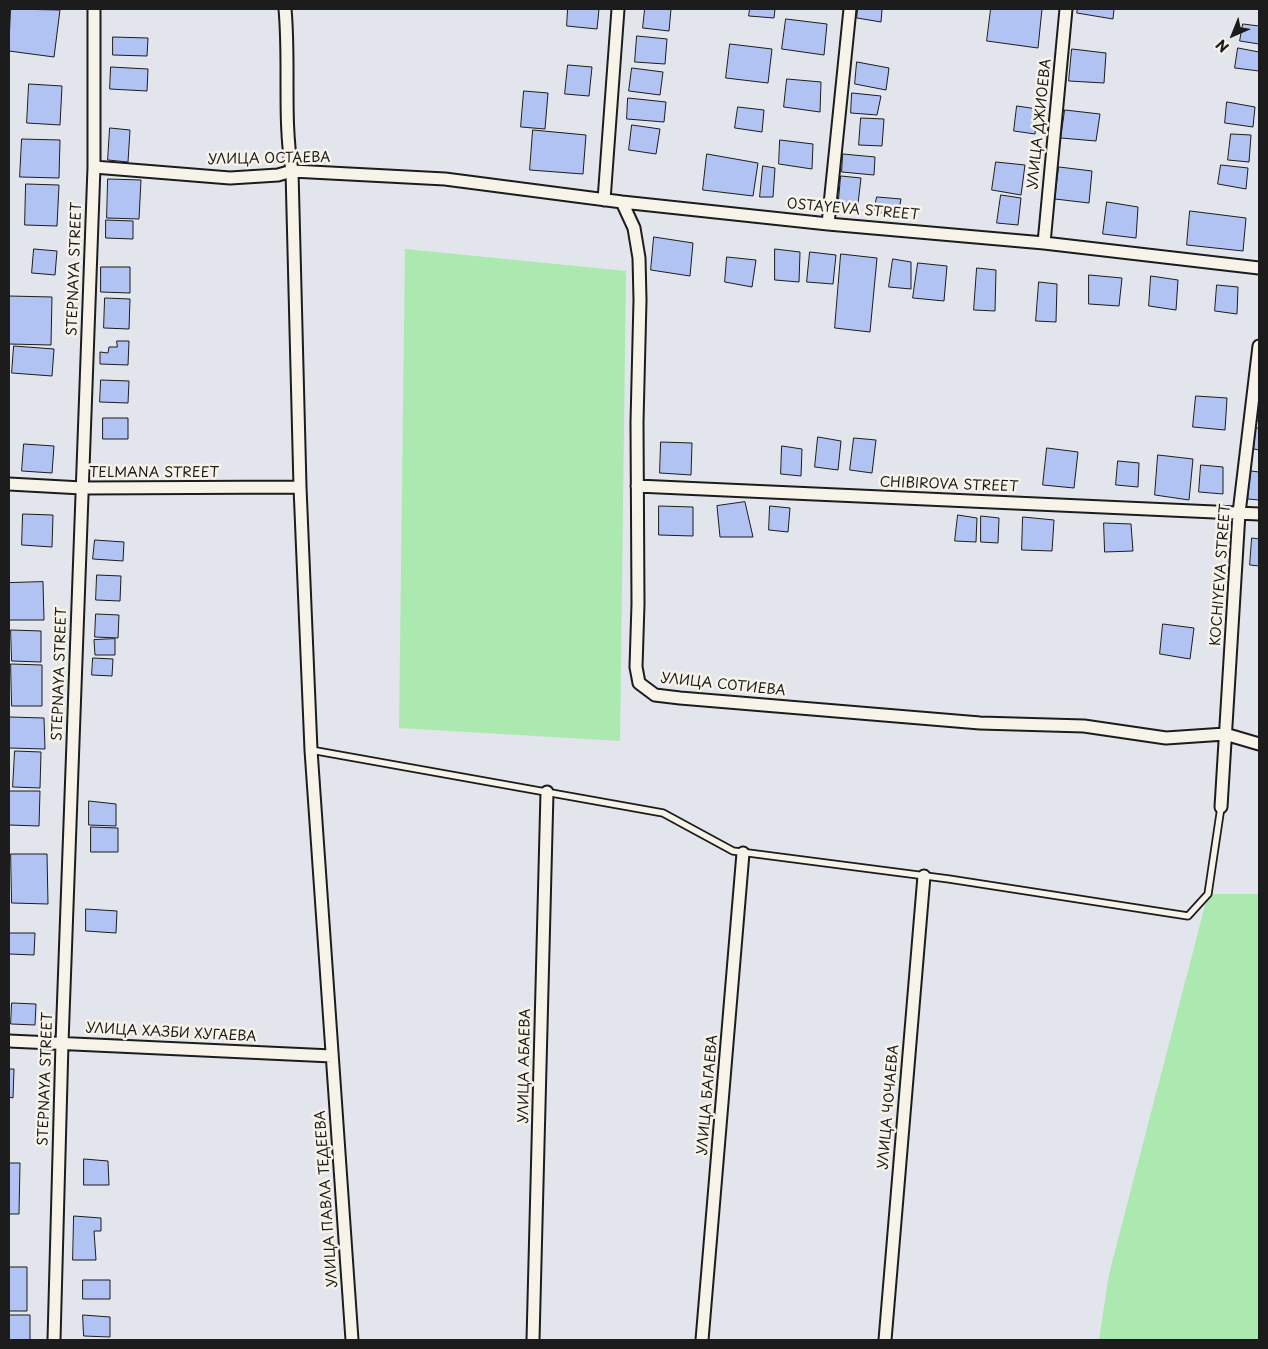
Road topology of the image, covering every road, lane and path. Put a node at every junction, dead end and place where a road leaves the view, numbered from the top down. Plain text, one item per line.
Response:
1 (94, 9) edge
2 (285, 9) edge
3 (618, 9) edge
4 (850, 9) edge
5 (1066, 9) edge
6 (94, 168) junction
7 (292, 171) junction
8 (604, 200) junction
9 (622, 202) junction
10 (828, 224) junction
11 (1044, 243) junction
12 (1259, 268) edge
13 (1259, 346) edge
14 (9, 484) edge
15 (637, 486) junction
16 (300, 487) junction
17 (82, 488) junction
18 (1239, 512) junction
19 (1259, 514) edge
20 (1225, 734) junction
21 (1259, 744) edge
22 (312, 750) junction
23 (547, 792) junction
24 (1221, 807) joint
25 (743, 852) junction
26 (924, 876) junction
27 (9, 1042) edge
28 (62, 1043) junction
29 (332, 1056) junction
30 (54, 1340) edge
31 (352, 1340) edge
32 (533, 1340) edge
33 (702, 1340) edge
34 (885, 1340) edge

1 - 6 street, STEPNAYA STREET
2 - 7 street, УЛИЦА ПАВЛА ТЕДЕЕВА
3 - 8 street
4 - 10 street
5 - 11 street, УЛИЦА ДЖИОЕВА
6 - 7 street, УЛИЦА ОСТАЕВА
6 - 17 street, STEPNAYA STREET
7 - 8 street, OSTAYEVA STREET
7 - 16 street, УЛИЦА ПАВЛА ТЕДЕЕВА
8 - 9 street, OSTAYEVA STREET
9 - 10 street, OSTAYEVA STREET
9 - 15 street, УЛИЦА СОТИЕВА
10 - 11 street, OSTAYEVA STREET
11 - 12 street, OSTAYEVA STREET
13 - 18 street, KOCHIYEVA STREET
14 - 17 street, TELMANA STREET
15 - 18 street, CHIBIROVA STREET
15 - 20 street, УЛИЦА СОТИЕВА
16 - 17 street, TELMANA STREET
16 - 22 street, УЛИЦА ПАВЛА ТЕДЕЕВА
17 - 28 street, STEPNAYA STREET
18 - 19 street, CHIBIROVA STREET
18 - 20 street, KOCHIYEVA STREET
20 - 21 street, УЛИЦА СОТИЕВА
20 - 24 street, KOCHIYEVA STREET
22 - 23 lane
22 - 29 street, УЛИЦА ПАВЛА ТЕДЕЕВА
23 - 25 lane
23 - 32 street, УЛИЦА АБАЕВА
24 - 26 lane
25 - 26 lane
25 - 33 street, УЛИЦА БАГАЕВА
26 - 34 street, УЛИЦА ЧОЧАЕВА
27 - 28 street, УЛИЦА ХАЗБИ ХУГАЕВА
28 - 29 street, УЛИЦА ХАЗБИ ХУГАЕВА
28 - 30 street, STEPNAYA STREET
29 - 31 street, УЛИЦА ПАВЛА ТЕДЕЕВА

